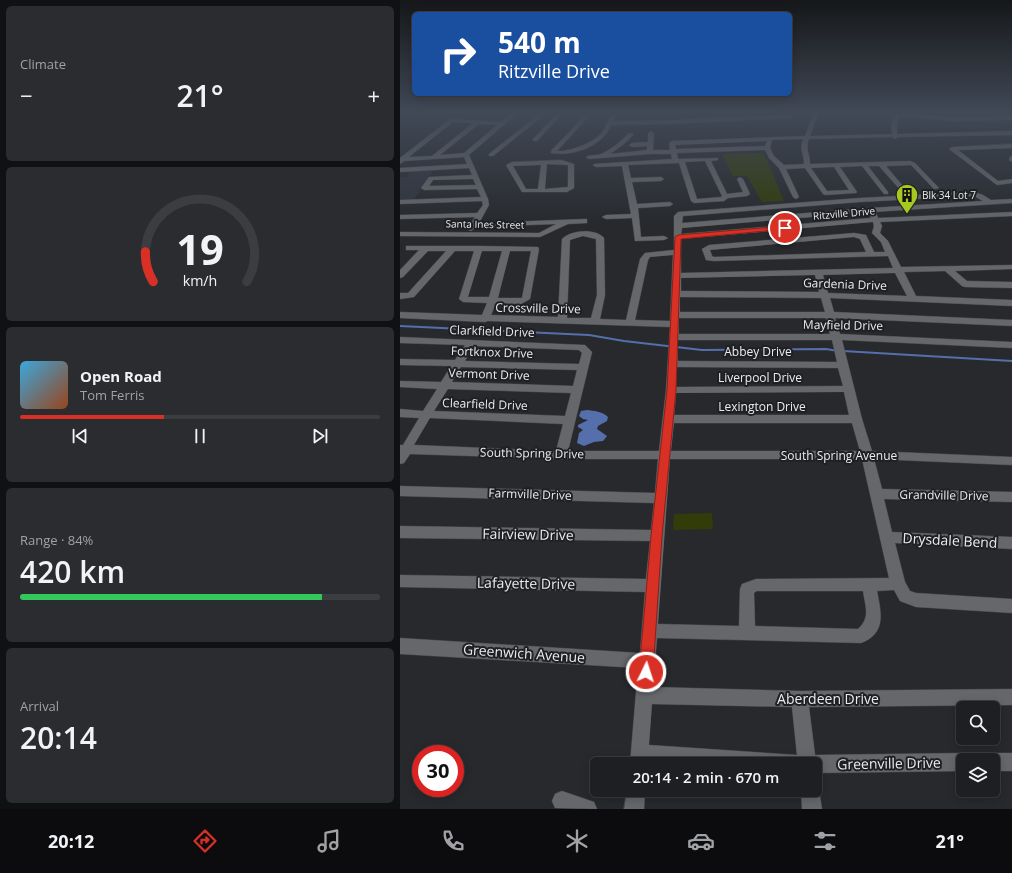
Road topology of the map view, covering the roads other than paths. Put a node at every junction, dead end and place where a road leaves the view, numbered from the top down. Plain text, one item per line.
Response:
1 (407, 150) dead end
2 (415, 150) joint
3 (443, 150) edge
4 (472, 150) edge
5 (498, 150) edge
6 (555, 150) edge
7 (575, 150) edge
8 (613, 150) edge
9 (726, 150) edge
10 (768, 150) edge
11 (804, 150) edge
12 (953, 150) edge
13 (650, 152) joint
14 (674, 152) junction
15 (562, 153) junction
16 (466, 155) junction
17 (491, 155) dead end
18 (589, 156) dead end
19 (603, 156) junction
20 (433, 158) junction
21 (707, 159) junction
22 (716, 159) dead end
23 (678, 160) junction
24 (400, 161) edge
25 (561, 162) junction
26 (544, 163) junction
27 (624, 163) junction
28 (863, 164) junction
29 (882, 164) junction
30 (596, 165) dead end
31 (836, 165) junction
32 (471, 166) junction
33 (807, 166) junction
34 (782, 167) junction
35 (400, 170) edge
36 (475, 177) junction
37 (661, 179) dead end
38 (740, 179) dead end
39 (628, 180) junction
40 (1012, 182) edge
41 (997, 183) junction
42 (479, 187) junction
43 (936, 188) dead end
44 (1007, 189) dead end
45 (541, 191) junction
46 (905, 192) dead end
47 (886, 193) dead end
48 (725, 196) junction
49 (796, 197) dead end
50 (485, 199) junction
51 (860, 200) junction
52 (1012, 201) edge
53 (400, 202) edge
54 (990, 203) junction
55 (670, 204) dead end
56 (634, 206) junction
57 (870, 210) junction
58 (1012, 214) edge
59 (480, 215) junction
60 (635, 216) junction
61 (400, 217) edge
62 (606, 217) dead end
63 (876, 220) junction
64 (566, 222) junction
65 (474, 225) junction
66 (677, 226) junction
67 (400, 234) edge
68 (468, 234) junction
69 (588, 234) junction
70 (678, 237) junction
71 (664, 238) dead end
72 (409, 248) dead end
73 (426, 248) junction
74 (453, 248) junction
75 (479, 248) junction
76 (507, 249) junction
77 (677, 252) junction
78 (871, 254) junction
79 (890, 254) junction
80 (1012, 267) edge
81 (946, 268) junction
82 (899, 270) junction
83 (818, 272) junction
84 (400, 275) edge
85 (677, 276) junction
86 (1012, 285) edge
87 (676, 294) junction
88 (824, 295) junction
89 (400, 296) edge
90 (912, 298) junction
91 (493, 300) junction
92 (1012, 303) edge
93 (400, 315) edge
94 (829, 315) junction
95 (485, 319) junction
96 (675, 319) junction
97 (562, 321) junction
98 (595, 322) junction
99 (630, 323) junction
100 (1012, 323) edge
101 (836, 337) junction
102 (400, 340) edge
103 (471, 343) junction
104 (1012, 344) edge
105 (673, 349) junction
106 (841, 355) junction
107 (400, 362) edge
108 (457, 364) junction
109 (583, 367) junction
110 (400, 384) edge
111 (444, 386) junction
112 (849, 389) junction
113 (576, 390) junction
114 (671, 390) junction
115 (400, 414) edge
116 (426, 415) junction
117 (856, 418) junction
118 (668, 419) junction
119 (569, 420) junction
120 (403, 449) edge
121 (867, 454) junction
122 (561, 455) junction
123 (665, 455) junction
124 (400, 460) edge
125 (1012, 462) edge
126 (400, 491) edge
127 (876, 494) junction
128 (1012, 497) edge
129 (660, 498) junction
130 (400, 532) edge
131 (656, 536) junction
132 (887, 537) junction
133 (1012, 543) edge
134 (400, 581) edge
135 (869, 584) junction
136 (898, 584) junction
137 (652, 586) junction
138 (1012, 606) edge
139 (649, 631) junction
140 (748, 634) junction
141 (400, 646) edge
142 (647, 661) junction
143 (644, 695) junction
144 (1012, 697) edge
145 (800, 699) junction
146 (640, 757) edge
147 (806, 757) edge
148 (956, 762) edge
149 (1000, 762) edge
150 (1012, 762) edge
151 (822, 764) edge
152 (635, 797) edge
153 (811, 797) edge
154 (562, 801) dead end
155 (587, 809) edge
156 (634, 809) edge
157 (812, 809) edge

1 - 2 street
2 - 24 street
3 - 20 street
4 - 16 street
5 - 17 street
6 - 15 street
7 - 15 street
8 - 19 street
9 - 14 street
10 - 34 street
11 - 33 street
12 - 41 street
13 - 14 street
13 - 19 street
14 - 23 street
15 - 25 street
16 - 20 street
16 - 32 street
18 - 19 street
20 - 24 street
21 - 22 street
21 - 23 street
21 - 48 street
23 - 27 street
23 - 48 street
25 - 26 street
25 - 45 street
26 - 45 street
26 - 45 street
27 - 30 street
27 - 39 street
28 - 29 street
28 - 31 street
28 - 47 street
29 - 43 street
29 - 46 street
31 - 33 street
31 - 33 street
32 - 35 street
32 - 36 street
33 - 34 street
34 - 49 street
36 - 42 street
36 - 42 street
37 - 39 street
38 - 48 street
39 - 56 street
40 - 41 street
41 - 44 street
42 - 50 street
50 - 53 street
50 - 59 street
51 - 54 street
51 - 57 street
51 - 66 street
52 - 54 street
54 - 57 street
55 - 56 street
56 - 60 street
57 - 63 street
57 - 66 street
58 - 63 street, Ritzville Drive
59 - 61 street
59 - 65 street
60 - 62 street
60 - 71 street
63 - 70 street, Ritzville Drive
63 - 79 street
64 - 65 street
64 - 68 street, Santa Ines Street
64 - 69 street
65 - 68 street
66 - 70 street
67 - 68 street, Santa Ines Street
69 - 97 street
69 - 98 street
70 - 77 street
72 - 73 street
73 - 74 street
73 - 84 street
74 - 75 street
74 - 89 street
75 - 76 street
75 - 91 street
76 - 91 street
76 - 91 street
77 - 85 street
77 - 99 street
78 - 78 street
78 - 79 street
79 - 82 street
80 - 81 street
81 - 82 street
81 - 86 street
82 - 83 street
82 - 90 street
83 - 85 street
83 - 88 street
85 - 87 street
87 - 88 street, Gardenia Drive
87 - 96 street
88 - 90 street, Gardenia Drive
88 - 94 street
90 - 92 street, Gardenia Drive
91 - 95 street
93 - 95 street, Crossville Drive
94 - 96 street, Crossville Drive
94 - 100 street, Crossville Drive
94 - 101 street
95 - 97 street, Crossville Drive
96 - 99 street, Crossville Drive
96 - 105 street
97 - 98 street, Crossville Drive
98 - 99 street, Crossville Drive
101 - 104 street, Mayfield Drive
101 - 105 street, Mayfield Drive
101 - 106 street
102 - 103 street, Clarkfield Drive
103 - 108 street
103 - 109 street, Clarkfield Drive
105 - 106 street, Abbey Drive
105 - 114 street
106 - 112 street
107 - 108 street, Fortknox Drive
108 - 109 street, Fortknox Drive
108 - 111 street
109 - 113 street
110 - 111 street, Vermont Drive
111 - 113 street, Vermont Drive
111 - 116 street
112 - 114 street, Liverpool Drive
112 - 117 street
113 - 119 street
114 - 118 street
115 - 116 street, Clearfield Drive
116 - 119 street, Clearfield Drive
116 - 120 street
117 - 118 street, Lexington Drive
117 - 121 street
118 - 123 street
119 - 122 street
120 - 122 street, South Spring Drive
120 - 124 street
121 - 123 street, South Spring Avenue
121 - 125 street, South Spring Avenue
121 - 127 street
122 - 123 street, South Spring Drive
123 - 129 street
126 - 129 street, Farmville Drive
127 - 128 street, Grandville Drive
127 - 132 street
129 - 131 street
130 - 131 street, Fairview Drive
131 - 137 street
132 - 133 street, Drysdale Bend
132 - 136 street
134 - 137 street, Lafayette Drive
135 - 136 street
135 - 140 street
135 - 140 street
136 - 138 street
137 - 139 street
139 - 140 street
139 - 142 street
141 - 142 street, Greenwich Avenue
142 - 143 street
143 - 145 street, Aberdeen Drive
143 - 146 street
144 - 145 street, Aberdeen Drive
145 - 147 street
148 - 151 street, Greenville Drive
149 - 150 street
152 - 156 street
153 - 157 street
154 - 155 street

